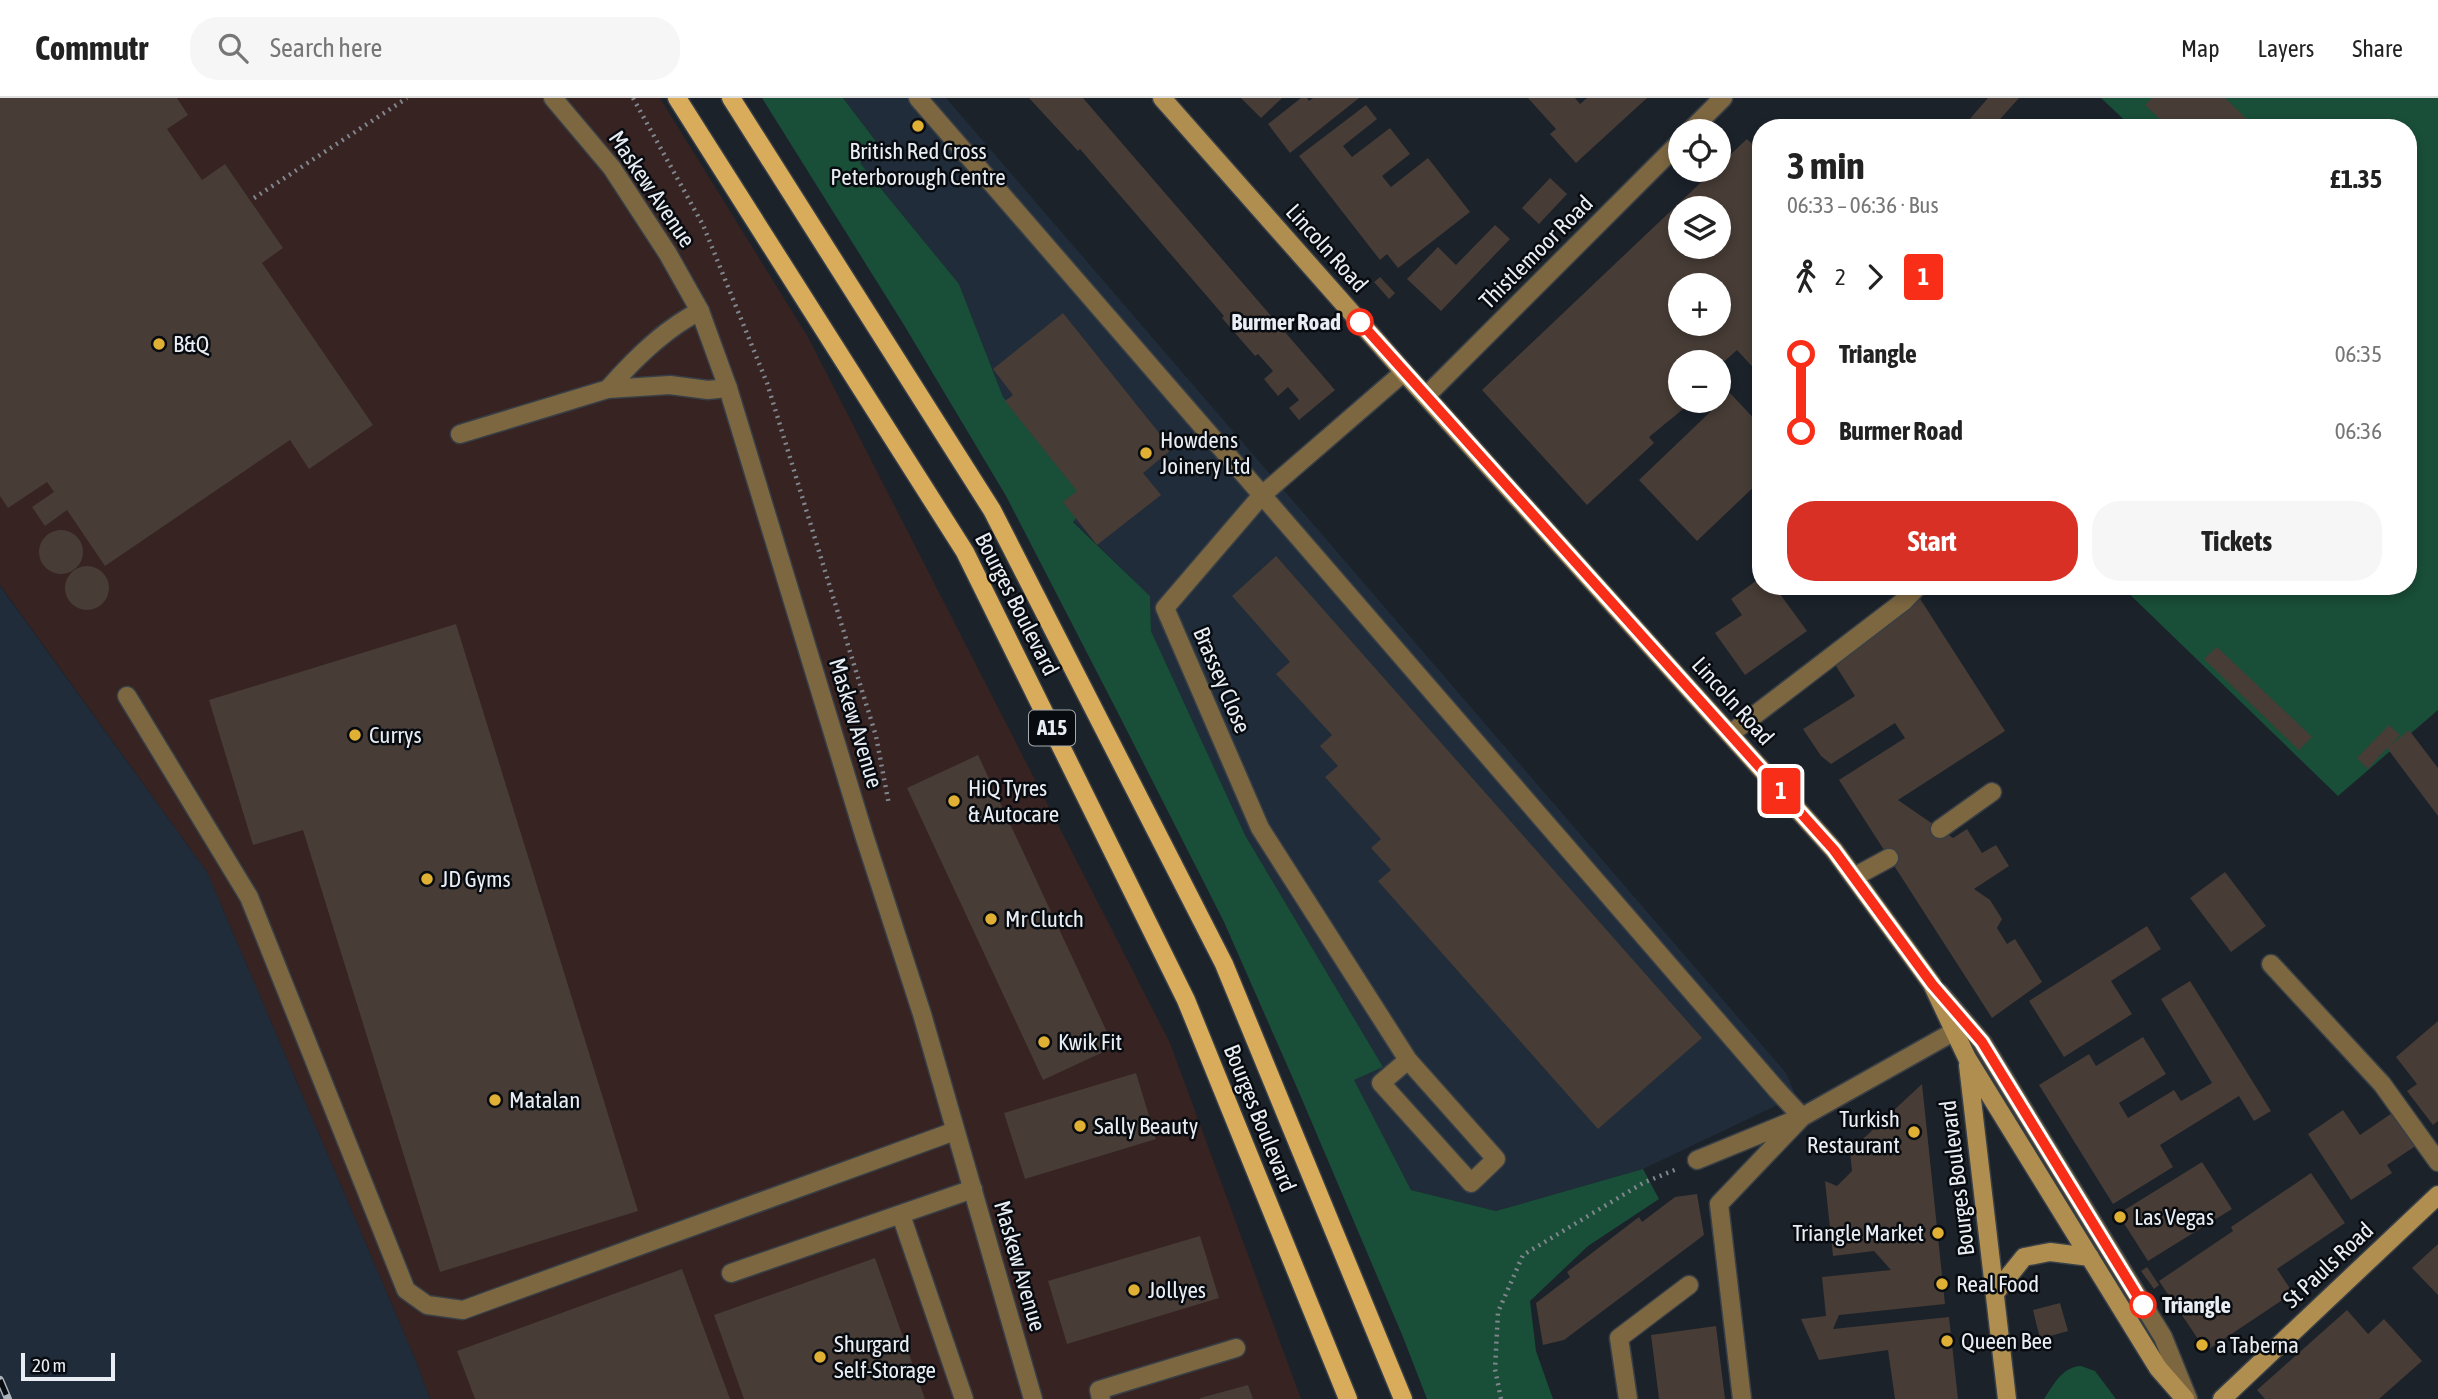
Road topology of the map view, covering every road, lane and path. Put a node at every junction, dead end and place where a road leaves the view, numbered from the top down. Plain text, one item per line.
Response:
1 (407, 98) edge
2 (552, 98) edge
3 (633, 98) edge
4 (677, 98) edge
5 (731, 98) edge
6 (918, 98) edge
7 (1161, 98) edge
8 (1723, 98) edge
9 (1702, 119) edge
10 (1668, 154) edge
11 (254, 198) dead end
12 (700, 311) junction
13 (1404, 372) junction
14 (728, 388) junction
15 (608, 389) junction
16 (1426, 396) junction
17 (460, 433) dead end
18 (1262, 495) junction
19 (1910, 595) edge
20 (127, 696) dead end
21 (1730, 734) junction
22 (1992, 792) dead end
23 (890, 805) dead end
24 (1940, 829) dead end
25 (1889, 858) dead end
26 (1854, 877) junction
27 (2271, 964) dead end
28 (1932, 984) junction
29 (1955, 1031) junction
30 (1967, 1059) junction
31 (1408, 1060) junction
32 (1802, 1117) junction
33 (955, 1131) junction
34 (1697, 1160) joint
35 (2438, 1162) edge
36 (973, 1189) junction
37 (2438, 1195) edge
38 (901, 1215) junction
39 (2090, 1257) junction
40 (731, 1273) dead end
41 (1689, 1286) dead end
42 (1996, 1292) junction
43 (1236, 1348) dead end
44 (964, 1399) edge
45 (1033, 1399) edge
46 (1101, 1399) edge
47 (1348, 1399) edge
48 (1403, 1399) edge
49 (1502, 1399) edge
50 (1628, 1399) edge
51 (1742, 1399) edge
52 (2007, 1399) edge
53 (2186, 1399) edge
54 (2222, 1399) edge

1 - 11 path
2 - 12 street, Maskew Avenue
3 - 23 path
4 - 47 main road, Bourges Boulevard / A15
5 - 48 main road, Bourges Boulevard / A15
6 - 18 street
7 - 13 street, Lincoln Road
8 - 9 street
10 - 16 street, Thistlemoor Road
12 - 14 street, Maskew Avenue
12 - 15 street
13 - 16 street, Lincoln Road
13 - 18 street, Brassey Close
14 - 15 street
14 - 33 street, Maskew Avenue
15 - 17 street
16 - 21 street, Lincoln Road
18 - 31 street, Brassey Close
18 - 32 street
19 - 21 street
20 - 33 street
21 - 26 street, Lincoln Road
22 - 24 street
25 - 26 street
26 - 28 street, Lincoln Road
27 - 35 street
28 - 29 street, Lincoln Road
28 - 53 street
29 - 30 street, Lincoln Road
29 - 32 street
30 - 39 street, Lincoln Road
30 - 42 street, Bourges Boulevard
31 - 31 street, Brassey Close
32 - 34 street
32 - 51 street
33 - 36 street, Maskew Avenue
34 - 49 path
36 - 38 street
36 - 45 street, Maskew Avenue
37 - 54 street, St Pauls Road
38 - 40 street
38 - 44 street
39 - 42 street
39 - 53 street, Lincoln Road
41 - 50 street
42 - 52 street, Bourges Boulevard
43 - 46 street

